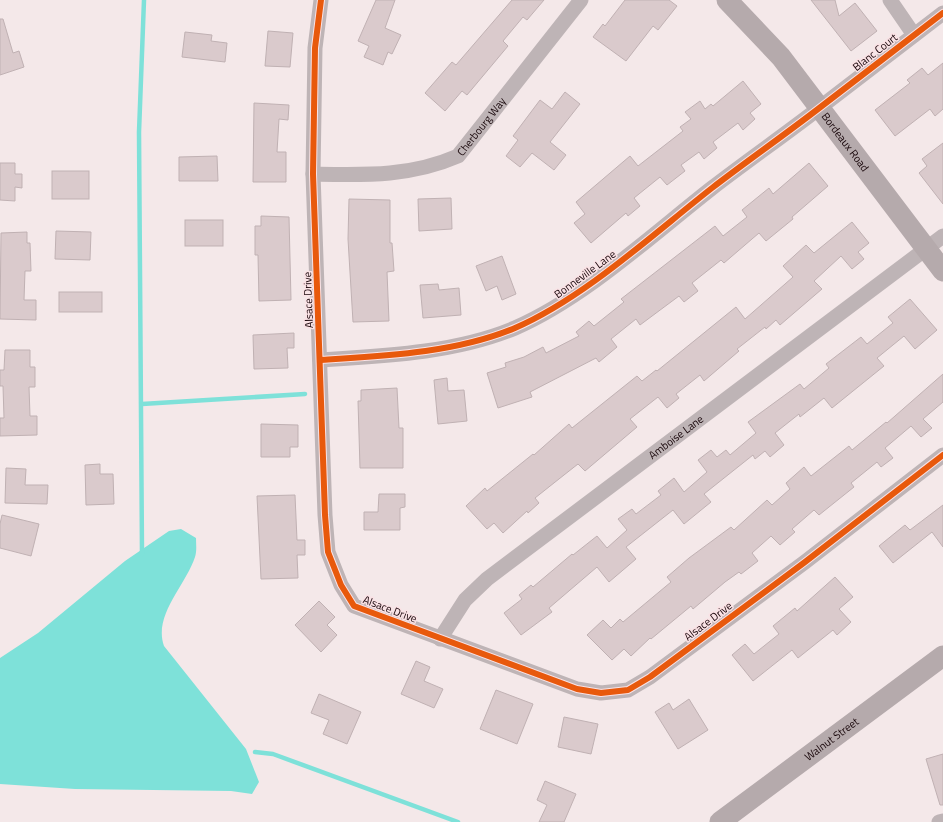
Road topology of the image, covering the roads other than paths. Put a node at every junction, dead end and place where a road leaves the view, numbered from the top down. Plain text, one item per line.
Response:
1 (320, 0) edge
2 (581, 0) edge
3 (727, 0) edge
4 (890, 0) edge
5 (943, 13) edge
6 (914, 35) junction
7 (819, 108) junction
8 (313, 174) junction
9 (943, 236) edge
10 (926, 249) junction
11 (943, 271) edge
12 (320, 360) junction
13 (943, 455) edge
14 (440, 639) junction
15 (943, 656) edge
16 (943, 821) edge
17 (720, 822) edge
18 (939, 822) edge

1 - 8 street, Alsace Drive
2 - 8 street, Cherbourg Way
3 - 7 street, Bordeaux Road
4 - 6 street, Blanc Court
5 - 6 street, Blanc Court
6 - 7 street, Blanc Court
7 - 10 street, Bordeaux Road
7 - 12 street, Bonneville Lane
8 - 12 street, Alsace Drive
9 - 10 street, Amboise Lane
10 - 11 street, Bordeaux Road
10 - 14 street, Amboise Lane
12 - 14 street, Alsace Drive
13 - 14 street, Alsace Drive
15 - 17 street, Walnut Street
16 - 18 street

